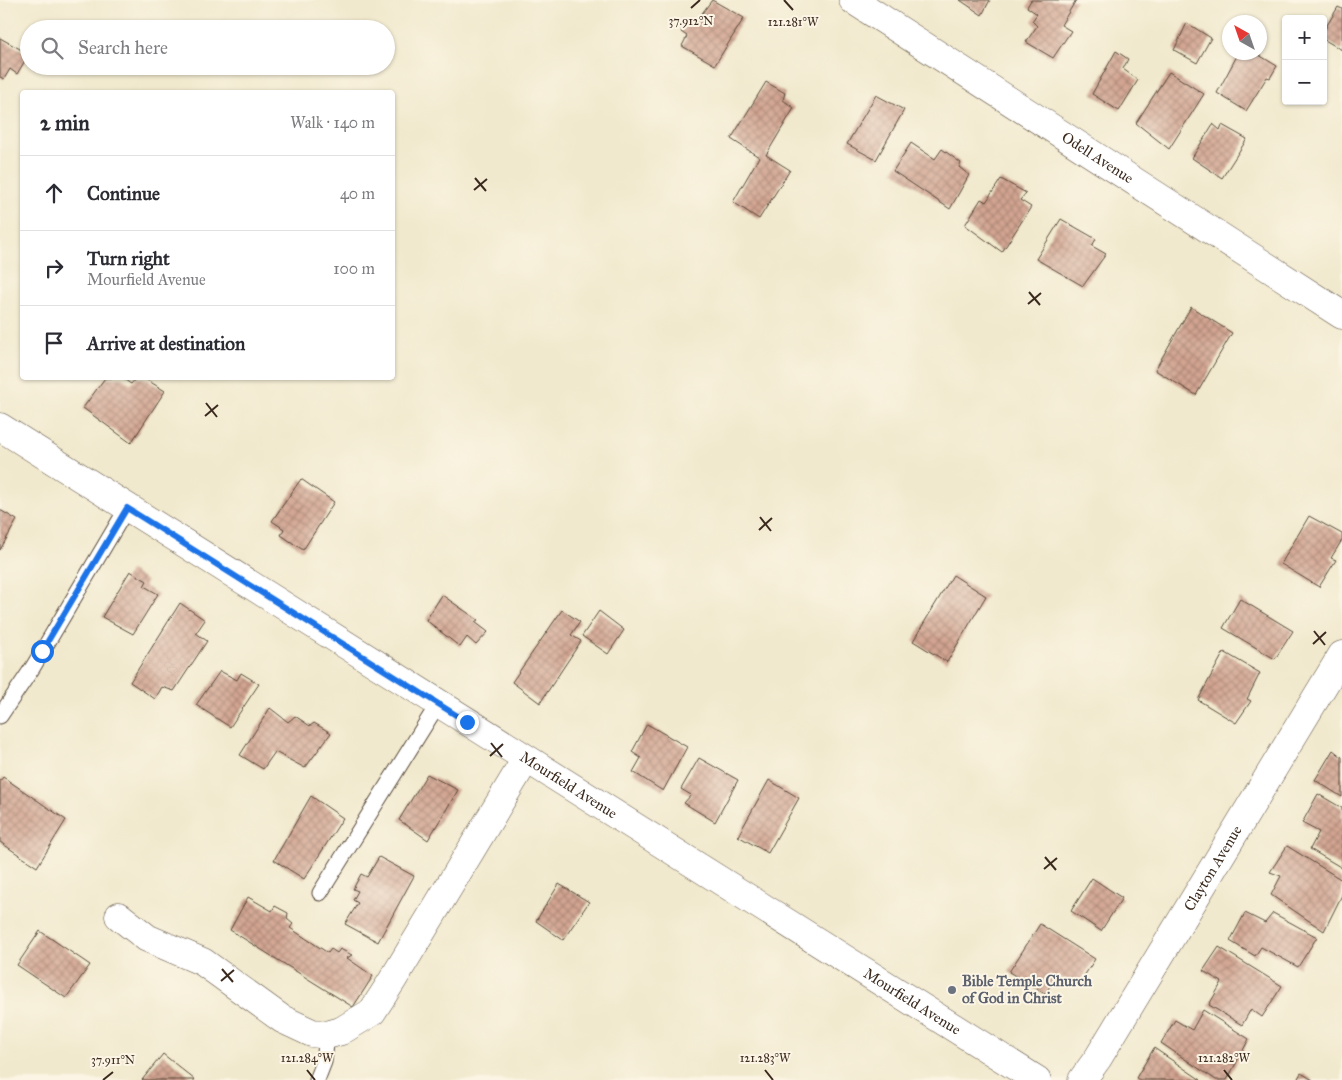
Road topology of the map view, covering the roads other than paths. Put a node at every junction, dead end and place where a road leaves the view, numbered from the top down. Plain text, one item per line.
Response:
1 (853, 0) edge
2 (1342, 315) edge
3 (0, 427) edge
4 (127, 508) junction
5 (1342, 656) edge
6 (438, 704) junction
7 (0, 716) edge
8 (526, 759) junction
9 (320, 893) dead end
10 (119, 916) dead end
11 (327, 1035) junction
12 (317, 1080) edge
13 (1037, 1080) edge
14 (1082, 1080) edge

1 - 2 street, Odell Avenue
3 - 4 street, Mourfield Avenue
4 - 6 street, Mourfield Avenue
4 - 7 lane
5 - 14 street, Clayton Avenue
6 - 8 street, Mourfield Avenue
6 - 9 lane
8 - 11 street
8 - 13 street, Mourfield Avenue
10 - 11 street
11 - 12 lane

